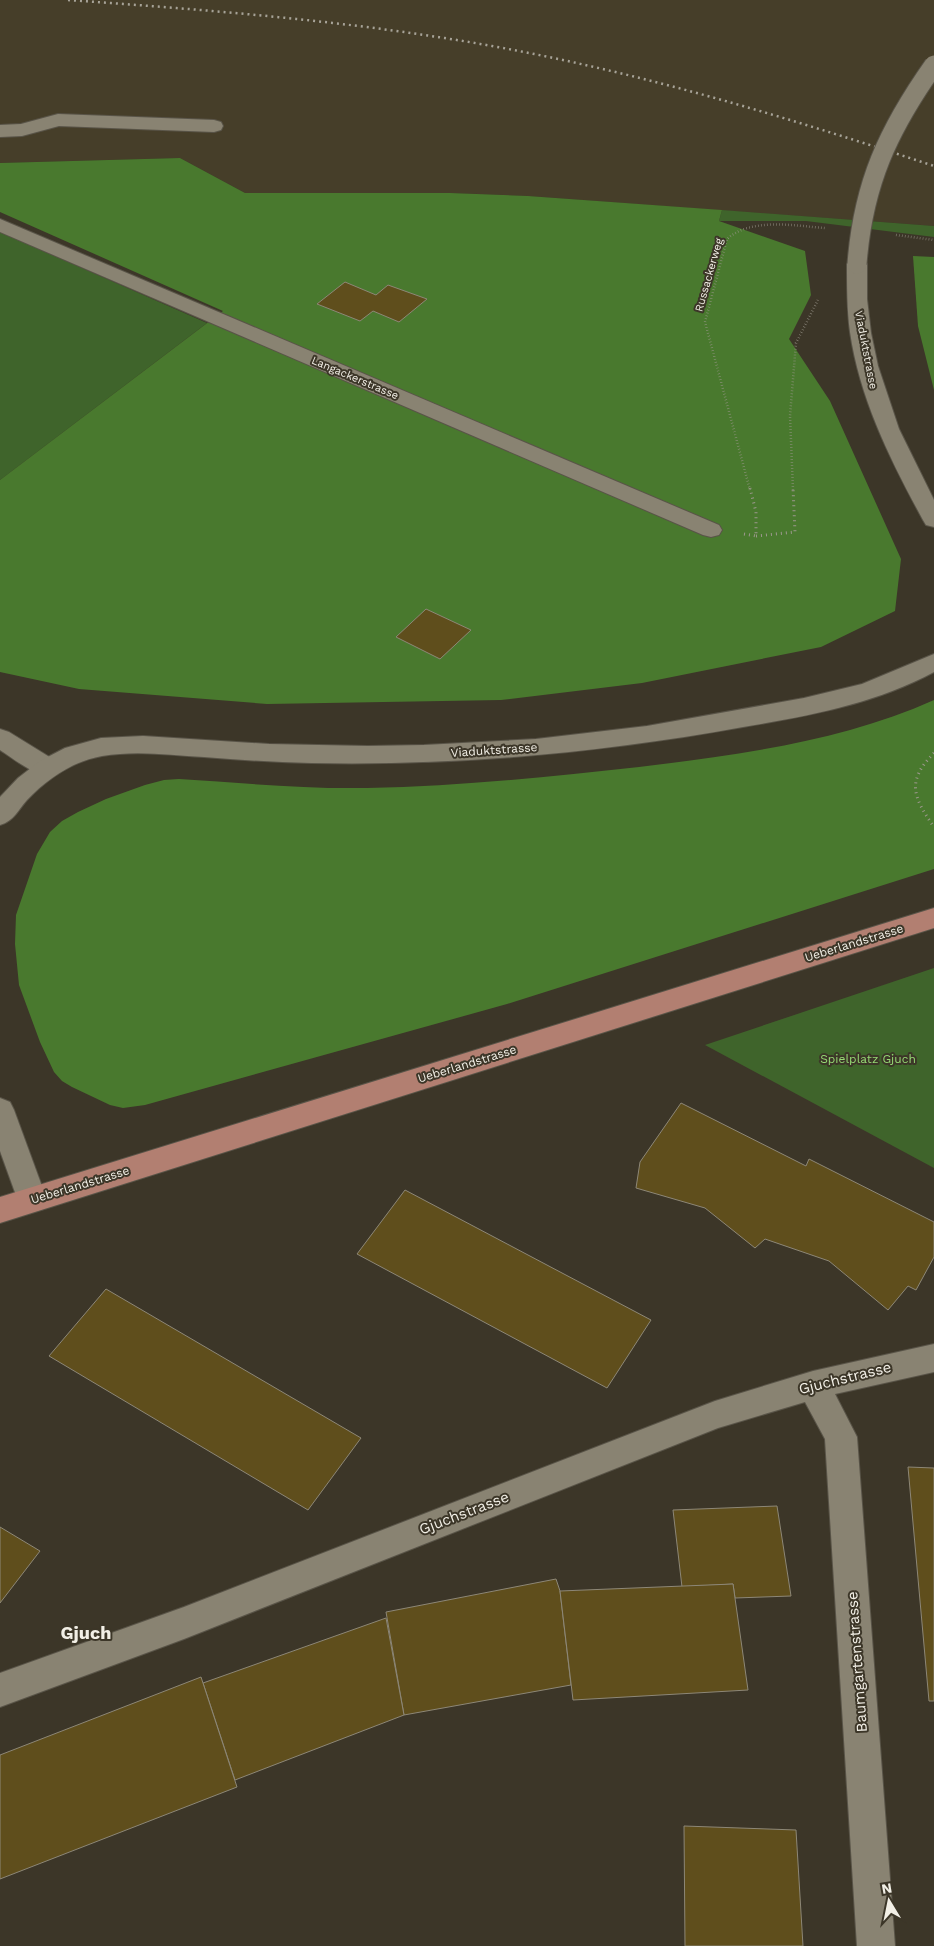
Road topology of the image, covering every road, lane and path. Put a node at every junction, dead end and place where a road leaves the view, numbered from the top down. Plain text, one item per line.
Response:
1 (934, 65) edge
2 (214, 126) dead end
3 (0, 131) edge
4 (0, 225) edge
5 (834, 229) dead end
6 (892, 235) dead end
7 (934, 240) edge
8 (822, 292) dead end
9 (934, 520) edge
10 (711, 530) joint
11 (756, 536) junction
12 (934, 662) edge
13 (0, 738) edge
14 (934, 753) edge
15 (47, 767) junction
16 (0, 816) edge
17 (934, 827) edge
18 (934, 918) edge
19 (0, 1110) edge
20 (32, 1200) junction
21 (0, 1210) edge
22 (934, 1358) edge
23 (813, 1385) junction
24 (0, 1690) edge
25 (876, 1946) edge

1 - 9 street, Viaduktstrasse, bridge
2 - 3 street
4 - 10 street, Langackerstrasse
5 - 11 path, Russackerweg
6 - 7 path
8 - 11 path
10 - 11 path
12 - 15 street, Viaduktstrasse
13 - 15 street
14 - 17 path
15 - 16 street, Viaduktstrasse
18 - 20 main road, Ueberlandstrasse
19 - 20 street
20 - 21 main road, Ueberlandstrasse
22 - 23 street, Gjuchstrasse
23 - 24 street, Gjuchstrasse
23 - 25 street, Baumgartenstrasse

